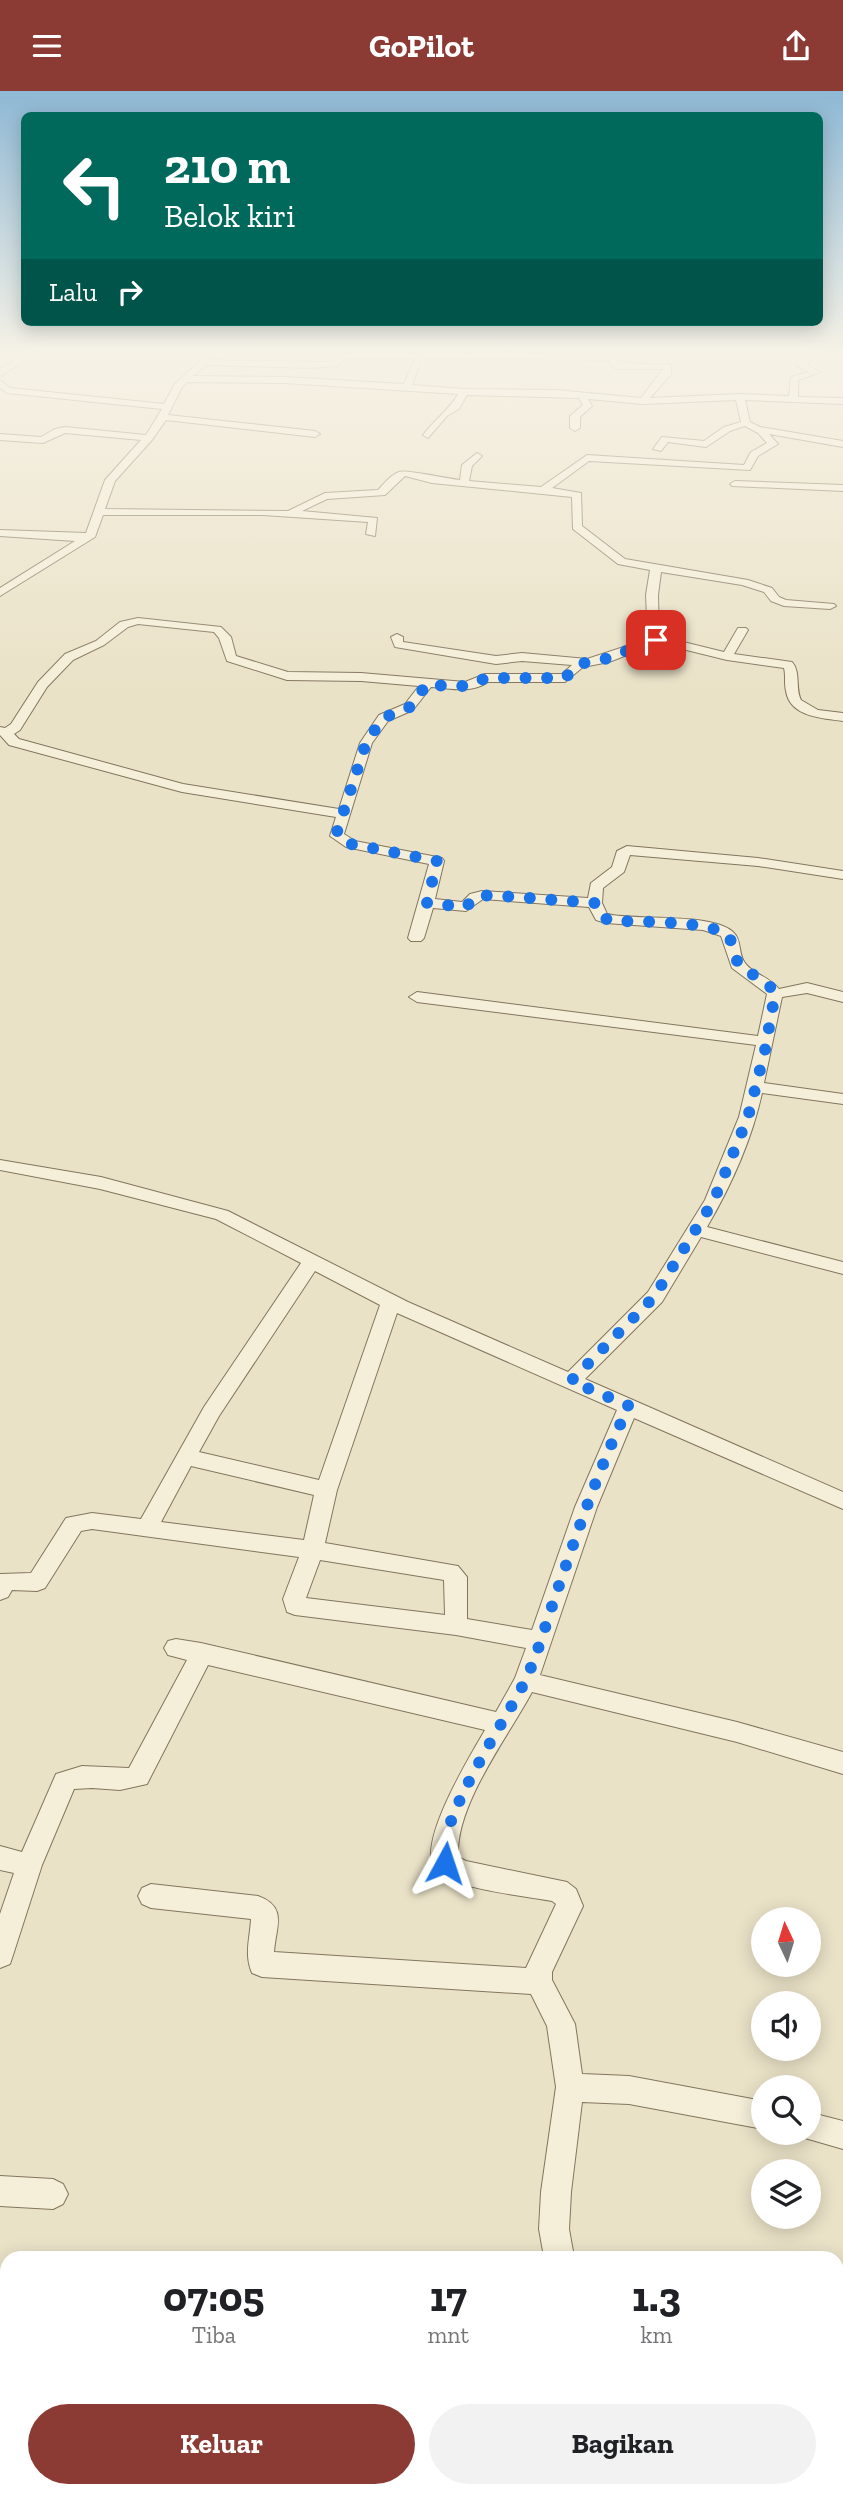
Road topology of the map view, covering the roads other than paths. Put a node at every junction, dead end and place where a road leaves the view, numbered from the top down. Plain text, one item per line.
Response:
1 (126, 463) edge
2 (469, 463) edge
3 (580, 463) edge
4 (702, 463) edge
5 (749, 463) edge
6 (734, 468) junction
7 (464, 482) junction
8 (843, 488) edge
9 (543, 490) junction
10 (101, 512) junction
11 (289, 514) junction
12 (0, 533) edge
13 (371, 534) dead end
14 (86, 538) junction
15 (656, 567) junction
16 (0, 593) edge
17 (830, 606) dead end
18 (742, 630) dead end
19 (397, 637) dead end
20 (656, 640) junction
21 (727, 656) junction
22 (585, 662) junction
23 (427, 684) junction
24 (843, 717) edge
25 (3, 732) edge
26 (344, 814) junction
27 (843, 875) edge
28 (427, 903) junction
29 (595, 903) junction
30 (416, 938) dead end
31 (775, 994) junction
32 (417, 997) dead end
33 (843, 997) edge
34 (766, 1042) junction
35 (755, 1087) junction
36 (843, 1099) edge
37 (0, 1165) edge
38 (697, 1230) junction
39 (311, 1262) junction
40 (843, 1268) edge
41 (391, 1302) junction
42 (571, 1381) junction
43 (629, 1406) junction
44 (185, 1457) junction
45 (326, 1490) junction
46 (843, 1501) edge
47 (146, 1529) junction
48 (313, 1550) junction
49 (0, 1591) edge
50 (457, 1626) junction
51 (539, 1641) junction
52 (526, 1681) junction
53 (501, 1723) junction
54 (843, 1763) edge
55 (0, 1858) edge
56 (29, 1865) junction
57 (151, 1896) dead end
58 (0, 1955) edge
59 (539, 1982) junction
60 (570, 2087) junction
61 (751, 2113) edge
62 (821, 2129) edge
63 (843, 2135) edge
64 (0, 2191) edge
65 (53, 2194) dead end
66 (558, 2251) edge

1 - 10 street
2 - 7 street
3 - 9 street
4 - 6 street
5 - 6 street
6 - 8 street
7 - 9 street
7 - 11 street
9 - 15 street
10 - 11 street
10 - 14 street
11 - 13 street
12 - 14 street
14 - 16 street
15 - 17 street
15 - 20 street
18 - 21 street
19 - 22 street
20 - 21 street
20 - 22 street
21 - 24 street
22 - 23 street
23 - 25 street
23 - 26 street
25 - 26 street
26 - 28 street
27 - 29 street
28 - 29 street
28 - 30 street
29 - 31 street
31 - 33 street
31 - 34 street
32 - 34 street
34 - 35 street
35 - 36 street
35 - 38 street
37 - 39 street
38 - 40 street
38 - 42 street
39 - 41 street
39 - 44 street
41 - 42 street
41 - 45 street
42 - 43 street
43 - 46 street
43 - 51 street
44 - 45 street
44 - 47 street
45 - 48 street
47 - 48 street
47 - 49 street
48 - 50 street
48 - 50 street
50 - 51 street
51 - 52 street
52 - 53 street
52 - 54 street
53 - 56 street
53 - 59 street
55 - 56 street
56 - 58 street
57 - 59 street
59 - 60 street
60 - 61 street
60 - 66 street
62 - 63 street
64 - 65 street

